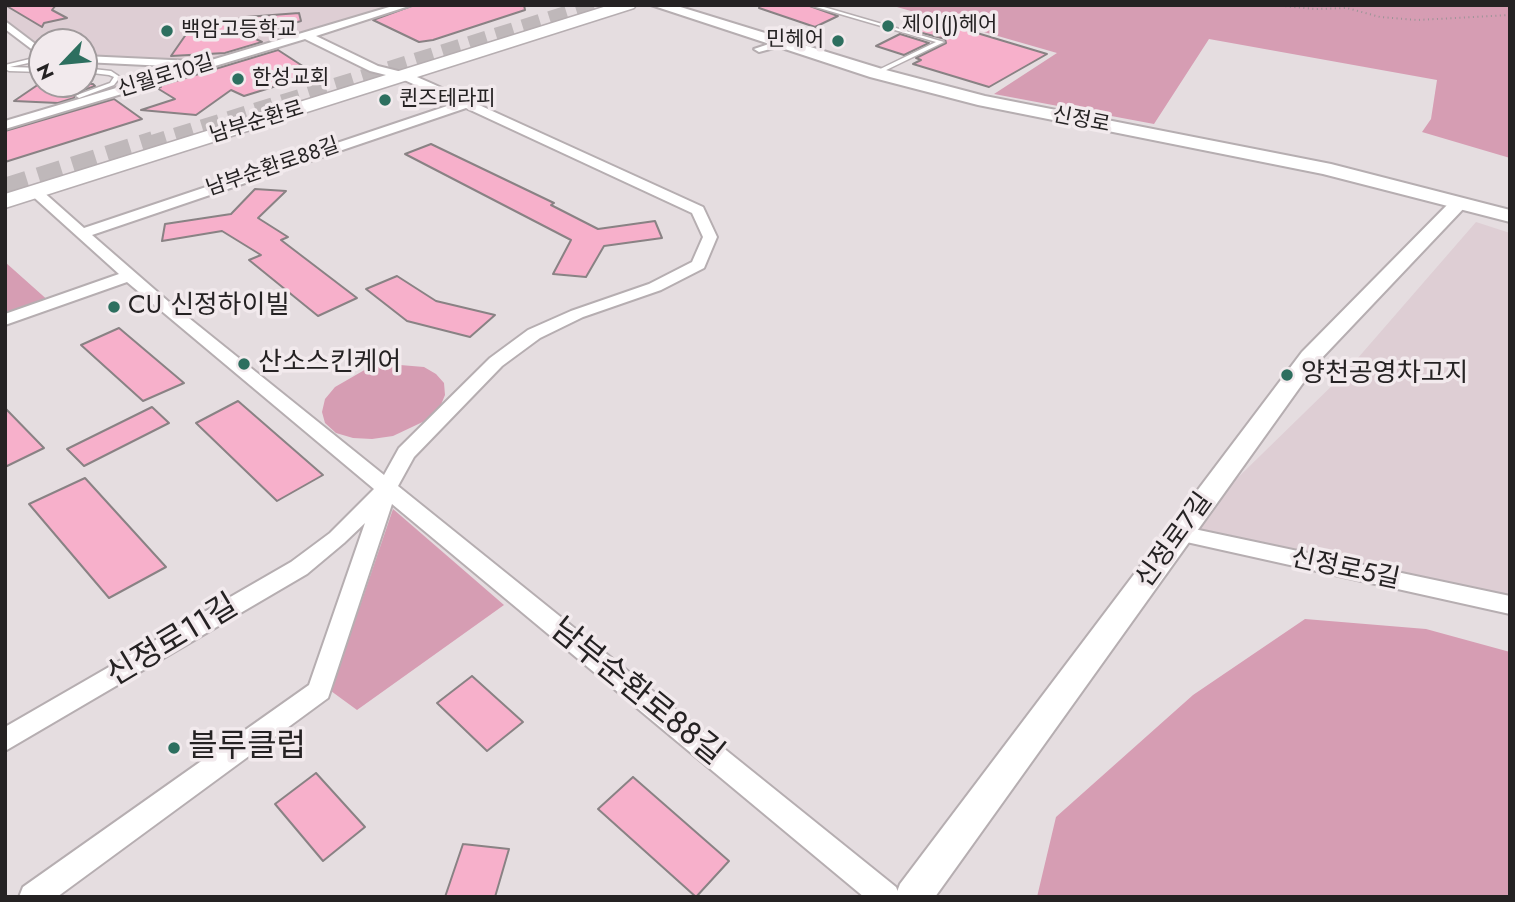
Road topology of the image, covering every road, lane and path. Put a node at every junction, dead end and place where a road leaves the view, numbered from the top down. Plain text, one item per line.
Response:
1 (407, 5) edge
2 (583, 5) edge
3 (628, 5) edge
4 (658, 5) edge
5 (811, 5) edge
6 (1272, 5) edge
7 (570, 8) edge
8 (1510, 15) edge
9 (5, 24) edge
10 (820, 30) dead end
11 (306, 35) junction
12 (781, 43) junction
13 (28, 44) edge
14 (759, 49) dead end
15 (98, 60) edge
16 (28, 61) edge
17 (208, 65) junction
18 (5, 68) edge
19 (28, 69) edge
20 (374, 69) junction
21 (98, 72) edge
22 (876, 73) junction
23 (406, 76) junction
24 (98, 89) edge
25 (465, 104) junction
26 (5, 125) edge
27 (5, 183) edge
28 (35, 192) junction
29 (5, 201) edge
30 (1459, 203) junction
31 (1510, 216) edge
32 (82, 233) junction
33 (131, 275) junction
34 (5, 320) edge
35 (386, 490) junction
36 (1180, 534) junction
37 (1510, 605) edge
38 (5, 740) edge
39 (33, 897) edge
40 (886, 897) edge
41 (913, 897) edge

1 - 11 street, 신월로10길
2 - 7 main road, 남부순환로
3 - 23 main road, 남부순환로
4 - 12 main road, 신정로
5 - 22 lane
6 - 8 path
7 - 20 main road, 남부순환로
9 - 13 street
10 - 12 lane
11 - 17 street, 신월로10길
11 - 20 street
12 - 14 street
12 - 22 main road, 신정로
15 - 17 street
16 - 18 lane
17 - 26 street, 신월로10길
18 - 19 lane
20 - 23 street
20 - 27 main road, 남부순환로
21 - 24 lane
22 - 30 main road, 신정로
23 - 25 street
23 - 28 main road, 남부순환로
25 - 32 street, 남부순환로88길
25 - 35 street
28 - 29 main road, 남부순환로
28 - 32 street
30 - 31 main road, 신정로
30 - 36 street, 신정로7길
32 - 33 street
33 - 34 street
33 - 35 street, 남부순환로88길
35 - 38 street, 신정로11길
35 - 39 street
35 - 40 street, 남부순환로88길
36 - 37 street, 신정로5길
36 - 41 street, 신정로7길

